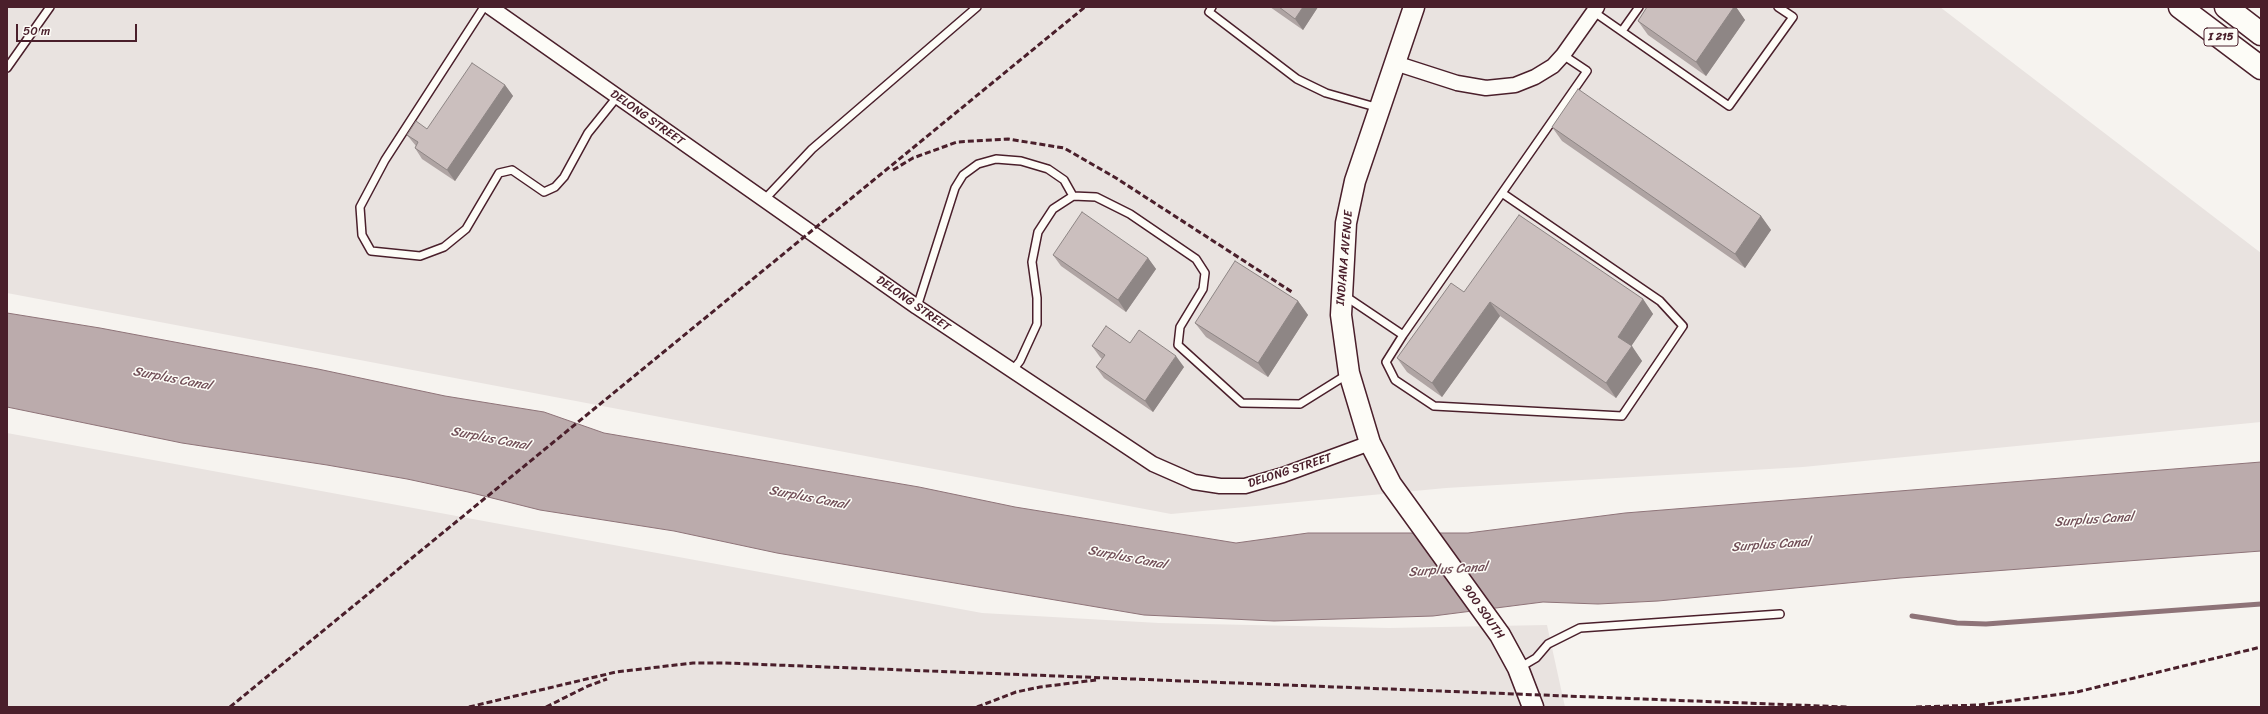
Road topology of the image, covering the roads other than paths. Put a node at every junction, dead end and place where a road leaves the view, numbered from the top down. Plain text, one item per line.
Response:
1 (50, 7) edge
2 (484, 7) edge
3 (490, 7) edge
4 (977, 7) edge
5 (1212, 7) edge
6 (1414, 7) edge
7 (1639, 7) edge
8 (1778, 7) edge
9 (2180, 7) edge
10 (2226, 7) edge
11 (1596, 9) edge
12 (1622, 31) junction
13 (2261, 34) edge
14 (1562, 55) junction
15 (1395, 63) junction
16 (7, 68) edge
17 (2261, 68) edge
18 (617, 97) junction
19 (1379, 108) junction
20 (1502, 193) junction
21 (1073, 196) junction
22 (764, 200) junction
23 (1341, 293) junction
24 (917, 307) junction
25 (1403, 335) junction
26 (1011, 371) junction
27 (1349, 373) junction
28 (1370, 444) junction
29 (1780, 614) dead end
30 (1518, 668) junction
31 (1533, 707) edge

1 - 16 lane
2 - 18 lane
3 - 18 street, DELONG STREET
4 - 22 lane
5 - 19 lane
6 - 15 street, INDIANA AVENUE
7 - 12 lane
8 - 12 lane
9 - 17 highway, I 215
10 - 13 highway, I 215
11 - 12 lane
11 - 14 street
14 - 15 street
14 - 20 lane
15 - 19 street, INDIANA AVENUE
18 - 22 street, DELONG STREET
19 - 23 street, INDIANA AVENUE
20 - 25 lane
20 - 25 lane
21 - 24 lane
21 - 26 lane
21 - 27 lane
22 - 24 street, DELONG STREET
23 - 25 lane
23 - 27 street, INDIANA AVENUE
24 - 26 street, DELONG STREET
26 - 28 street, DELONG STREET
27 - 28 street, INDIANA AVENUE
28 - 30 street, 900 SOUTH
29 - 30 lane
30 - 31 street, 900 SOUTH

